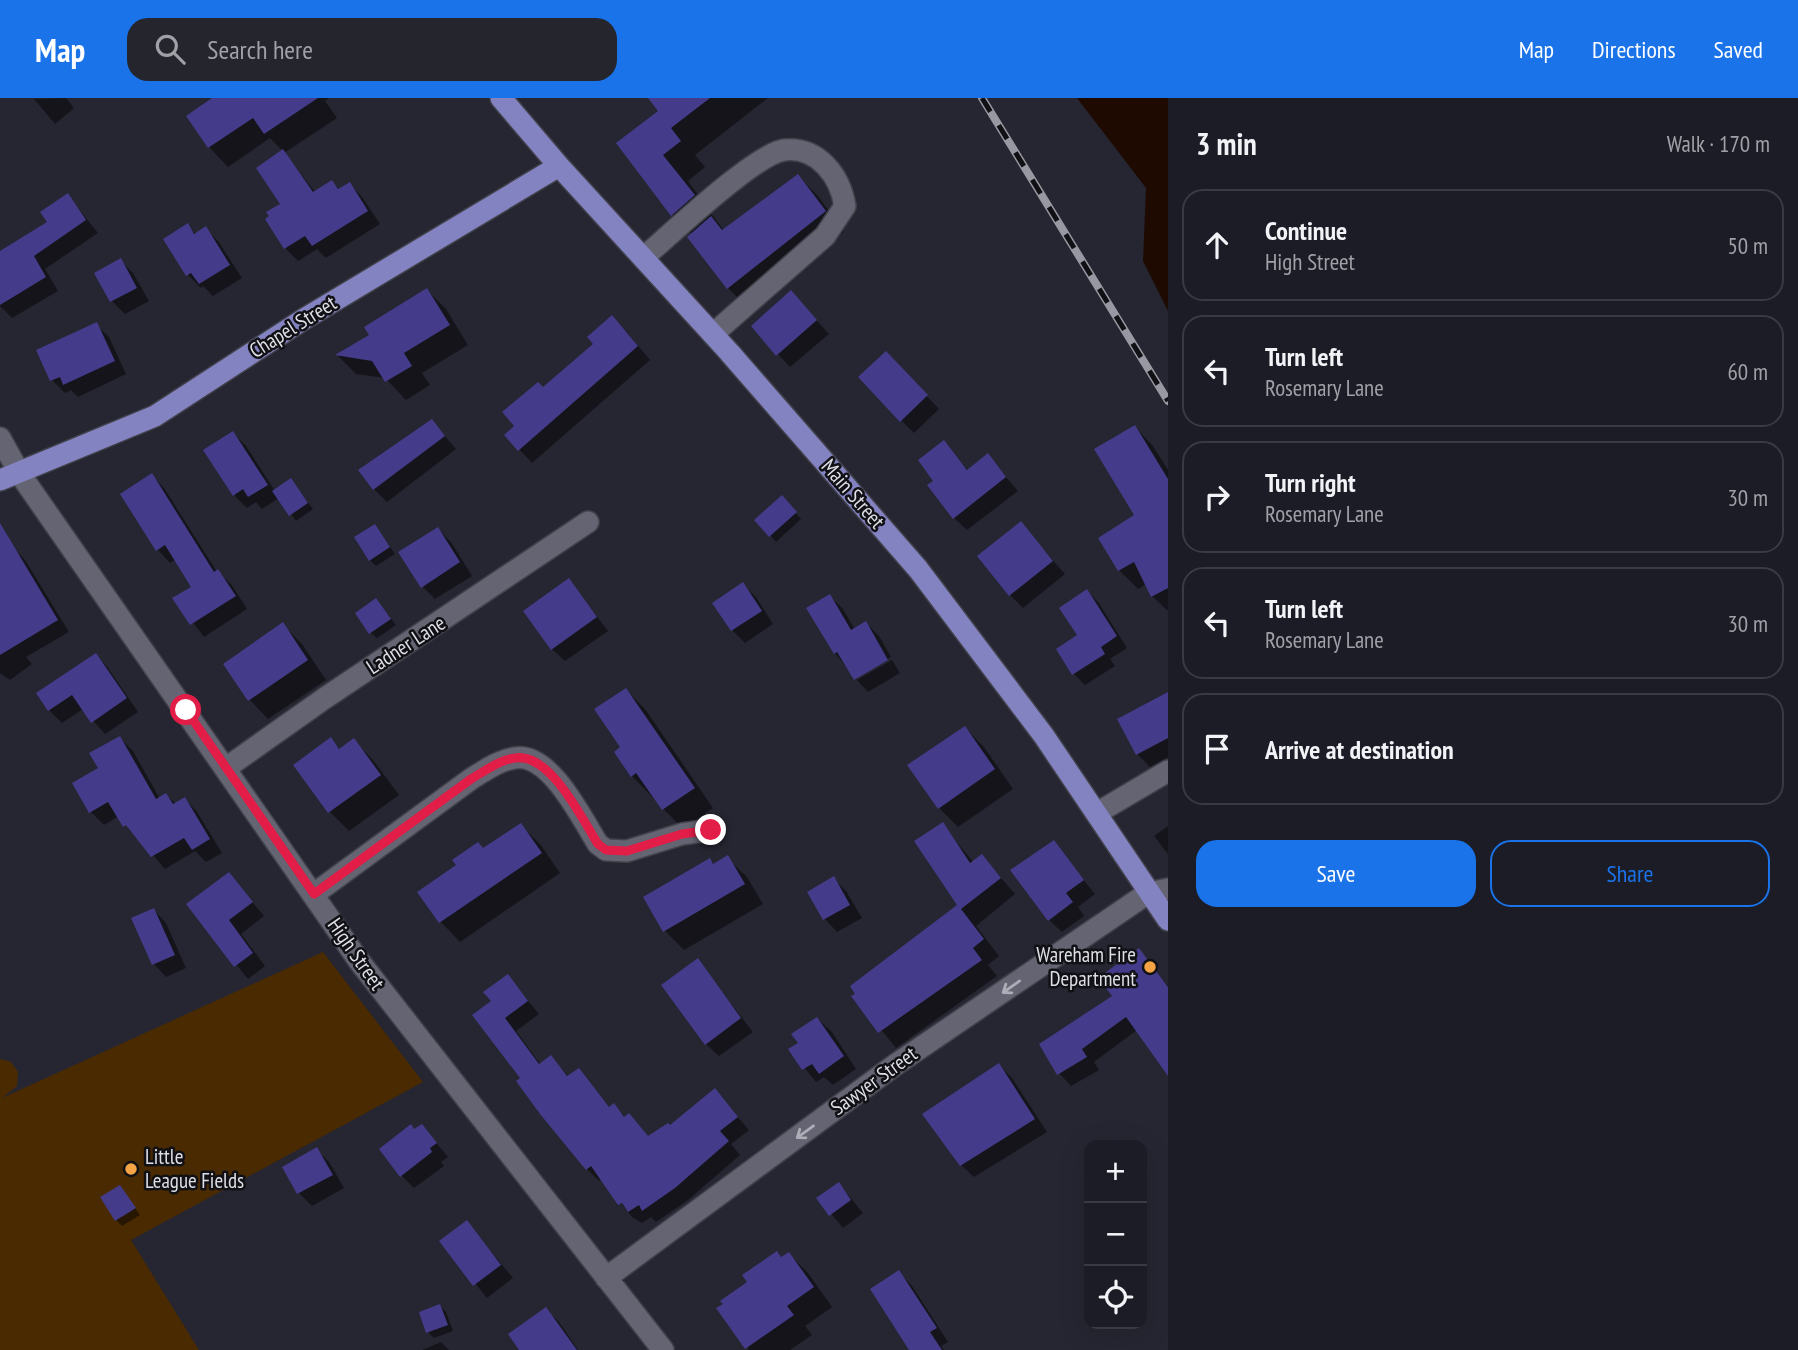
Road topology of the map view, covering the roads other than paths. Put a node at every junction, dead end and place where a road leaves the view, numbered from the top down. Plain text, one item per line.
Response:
1 (501, 98) edge
2 (559, 166) junction
3 (643, 258) junction
4 (713, 334) junction
5 (0, 438) edge
6 (10, 477) edge
7 (588, 522) dead end
8 (226, 768) junction
9 (1168, 771) edge
10 (1097, 813) junction
11 (711, 830) dead end
12 (1158, 891) edge
13 (314, 894) junction
14 (1168, 920) edge
15 (607, 1278) junction
16 (663, 1350) edge

1 - 2 main road, Main Street
2 - 3 main road, Main Street
2 - 6 main road, Chapel Street
3 - 4 main road, Main Street
3 - 4 street
4 - 10 main road, Main Street
5 - 6 street, High Street
6 - 8 street, High Street
7 - 8 street, Ladner Lane
8 - 13 street, High Street
9 - 10 street
10 - 12 main road, Main Street
11 - 13 street
12 - 14 main road, Main Street
12 -> 15 street, Sawyer Street
13 - 15 street, High Street
15 - 16 street, High Street

